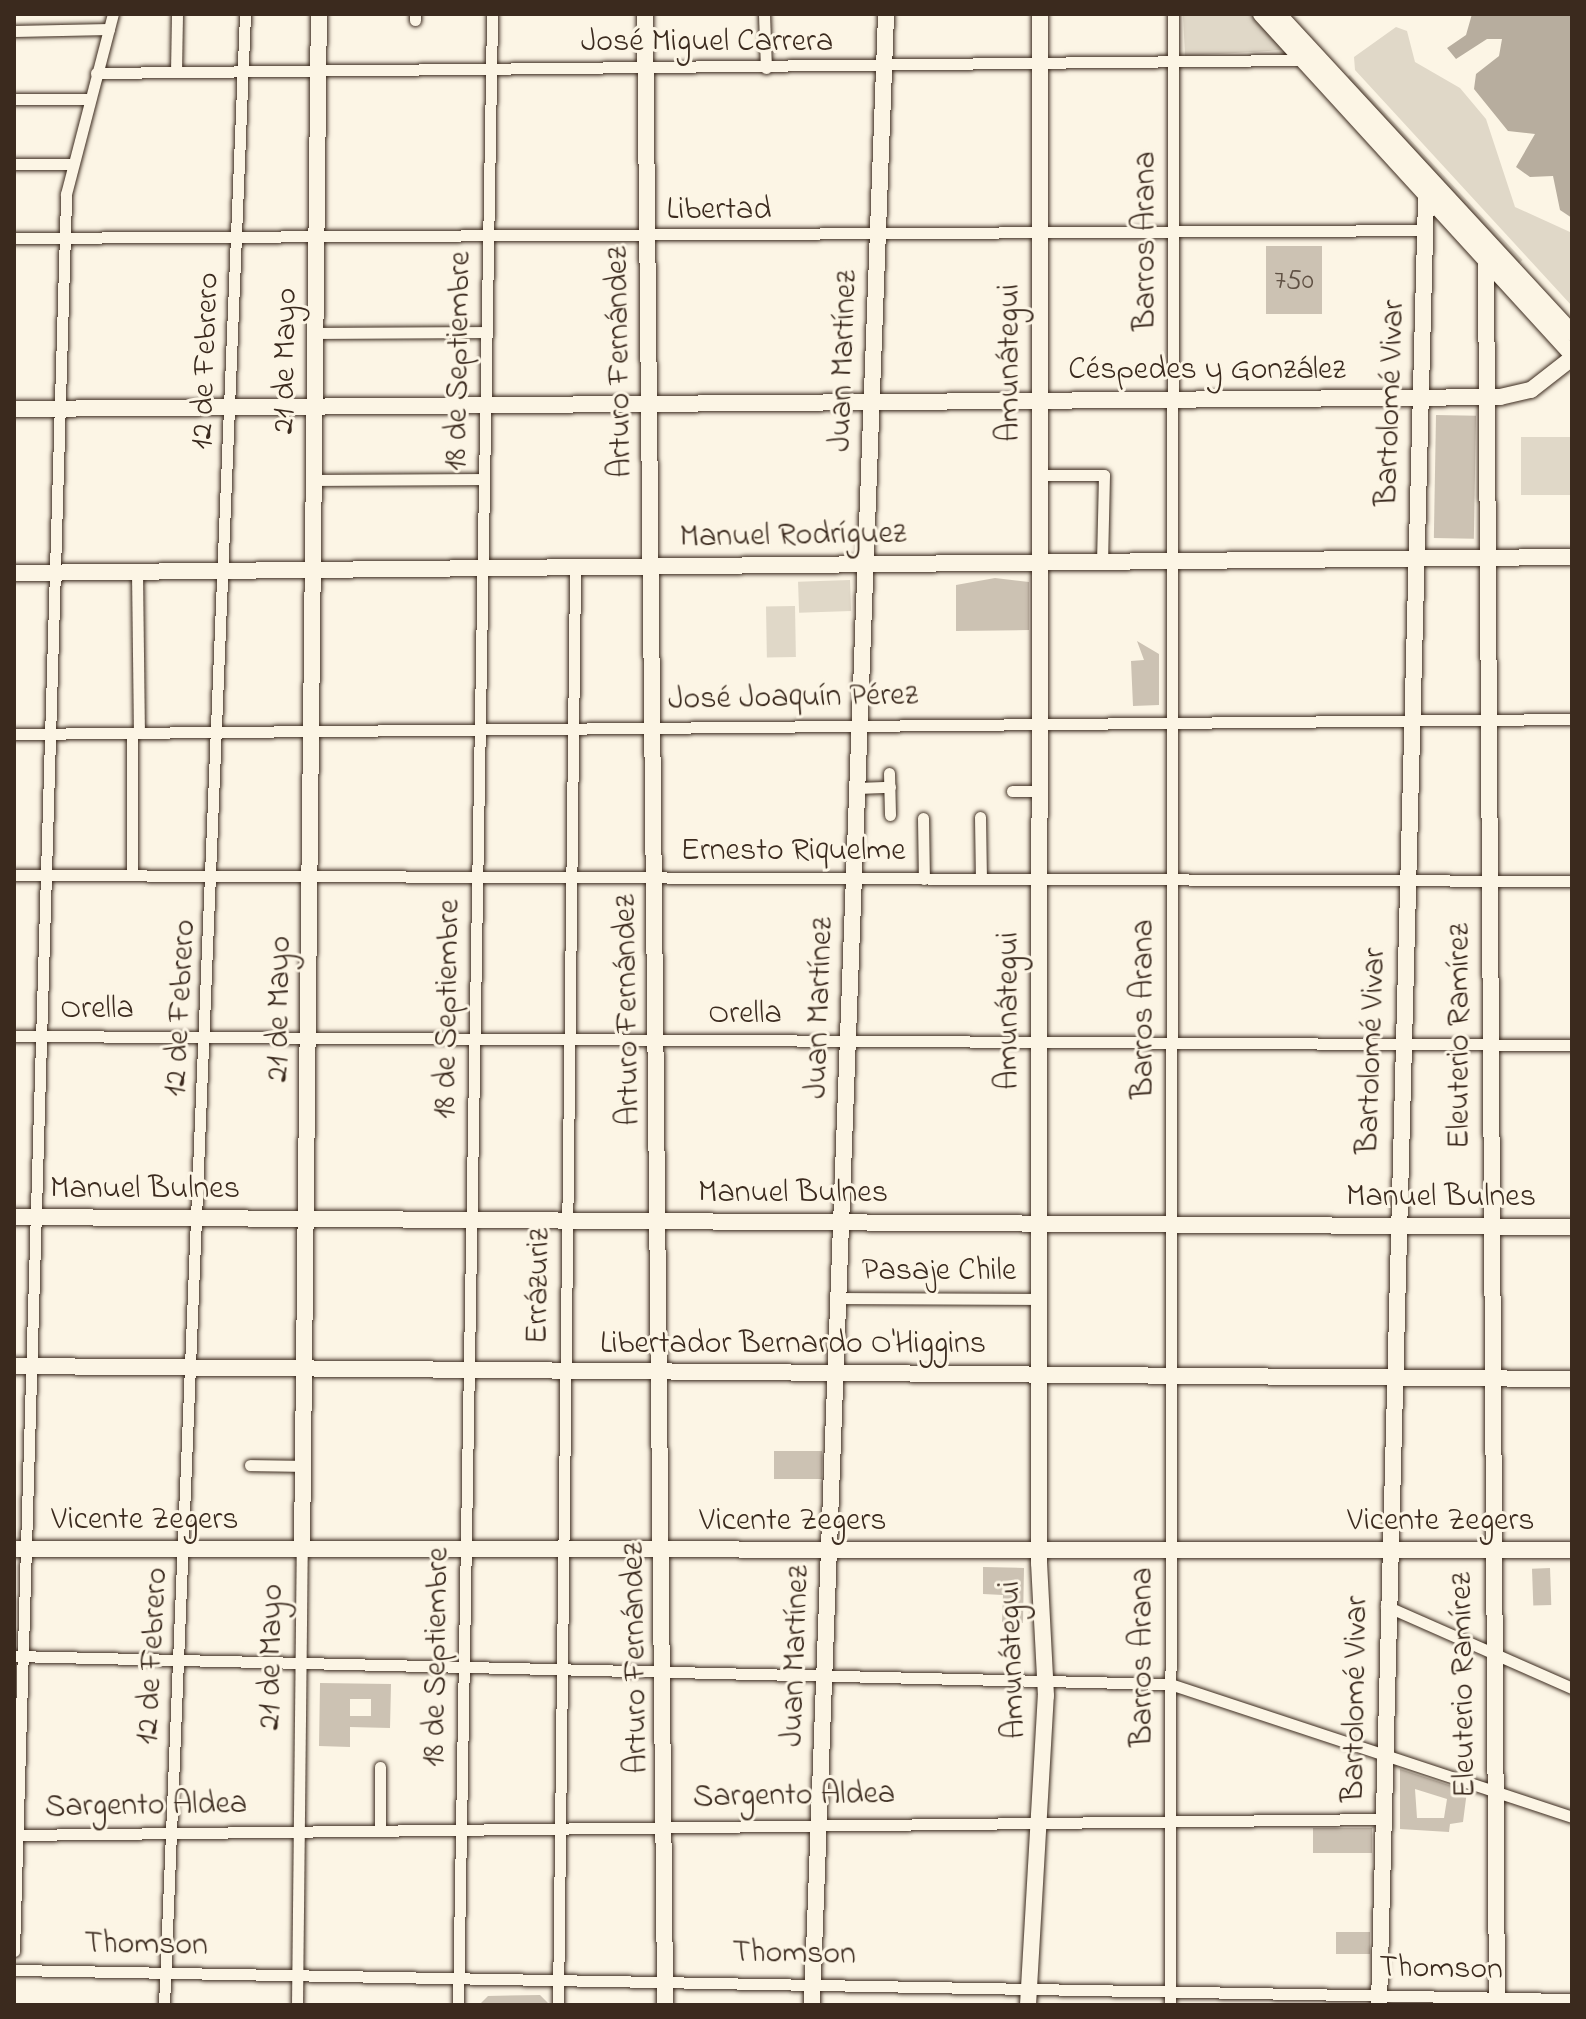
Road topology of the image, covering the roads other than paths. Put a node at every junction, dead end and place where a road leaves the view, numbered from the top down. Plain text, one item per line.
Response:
1 (113, 14) edge
2 (177, 14) edge
3 (245, 14) edge
4 (319, 14) edge
5 (492, 14) edge
6 (645, 14) edge
7 (764, 14) edge
8 (886, 14) edge
9 (1040, 14) edge
10 (1173, 14) edge
11 (1261, 14) edge
12 (1278, 14) edge
13 (109, 29) junction
14 (14, 31) edge
15 (1309, 58) junction
16 (1173, 65) junction
17 (1039, 67) junction
18 (766, 68) junction
19 (883, 68) junction
20 (645, 70) junction
21 (491, 71) junction
22 (176, 72) junction
23 (242, 72) junction
24 (318, 72) junction
25 (96, 73) junction
26 (14, 99) edge
27 (89, 99) junction
28 (14, 164) edge
29 (70, 164) junction
30 (1426, 195) junction
31 (1475, 228) junction
32 (1425, 230) junction
33 (1173, 233) junction
34 (1039, 235) junction
35 (877, 236) junction
36 (238, 237) junction
37 (317, 237) junction
38 (488, 237) junction
39 (647, 237) junction
40 (14, 238) edge
41 (65, 238) junction
42 (1486, 260) junction
43 (486, 332) junction
44 (316, 333) junction
45 (1572, 333) edge
46 (1572, 356) edge
47 (1487, 397) junction
48 (1420, 398) junction
49 (1172, 399) junction
50 (1039, 400) junction
51 (872, 402) junction
52 (649, 404) junction
53 (485, 405) junction
54 (315, 406) junction
55 (232, 407) junction
56 (14, 409) edge
57 (59, 409) junction
58 (1039, 475) junction
59 (484, 479) junction
60 (314, 480) junction
61 (1572, 557) edge
62 (1487, 558) junction
63 (1415, 559) junction
64 (1102, 562) junction
65 (1172, 562) junction
66 (1038, 563) junction
67 (866, 565) junction
68 (652, 567) junction
69 (575, 568) junction
70 (482, 569) junction
71 (313, 570) junction
72 (225, 571) junction
73 (137, 572) junction
74 (14, 573) edge
75 (54, 573) junction
76 (1572, 719) edge
77 (1411, 720) junction
78 (1488, 720) junction
79 (1172, 722) junction
80 (1038, 723) junction
81 (860, 724) junction
82 (654, 726) junction
83 (573, 727) junction
84 (480, 728) junction
85 (311, 730) junction
86 (220, 732) junction
87 (136, 733) junction
88 (14, 734) edge
89 (49, 734) junction
90 (889, 773) dead end
91 (890, 787) junction
92 (857, 788) junction
93 (1012, 791) dead end
94 (1038, 791) junction
95 (890, 815) dead end
96 (980, 817) dead end
97 (923, 818) dead end
98 (14, 875) edge
99 (45, 875) junction
100 (132, 875) junction
101 (214, 876) junction
102 (309, 876) junction
103 (477, 877) junction
104 (571, 877) junction
105 (655, 878) junction
106 (854, 879) junction
107 (924, 879) junction
108 (981, 879) junction
109 (1038, 880) junction
110 (1172, 880) junction
111 (1406, 881) junction
112 (1488, 881) junction
113 (1572, 881) edge
114 (14, 1036) edge
115 (41, 1036) junction
116 (207, 1037) junction
117 (309, 1038) junction
118 (475, 1039) junction
119 (569, 1040) junction
120 (658, 1040) junction
121 (848, 1042) junction
122 (1037, 1043) junction
123 (1171, 1044) junction
124 (1401, 1045) junction
125 (1489, 1045) junction
126 (1572, 1045) edge
127 (14, 1217) edge
128 (35, 1217) junction
129 (199, 1218) junction
130 (307, 1219) junction
131 (471, 1220) junction
132 (567, 1221) junction
133 (660, 1221) junction
134 (841, 1222) junction
135 (1039, 1224) junction
136 (1171, 1225) junction
137 (1396, 1226) junction
138 (1490, 1227) junction
139 (1572, 1227) edge
140 (839, 1298) junction
141 (1039, 1299) junction
142 (22, 1366) edge
143 (192, 1368) junction
144 (305, 1369) junction
145 (469, 1370) junction
146 (565, 1371) junction
147 (662, 1372) junction
148 (836, 1373) junction
149 (1040, 1375) junction
150 (1171, 1376) junction
151 (1392, 1378) junction
152 (1490, 1379) junction
153 (1572, 1379) edge
154 (250, 1465) dead end
155 (303, 1466) junction
156 (20, 1549) edge
157 (184, 1549) junction
158 (302, 1549) junction
159 (466, 1549) junction
160 (563, 1550) junction
161 (664, 1550) junction
162 (829, 1550) junction
163 (1039, 1550) junction
164 (1170, 1550) junction
165 (1388, 1550) junction
166 (1491, 1550) junction
167 (1572, 1550) edge
168 (1386, 1606) junction
169 (1492, 1651) junction
170 (18, 1656) edge
171 (179, 1659) junction
172 (301, 1662) junction
173 (464, 1666) junction
174 (562, 1668) junction
175 (666, 1672) junction
176 (825, 1677) junction
177 (1042, 1682) junction
178 (1170, 1684) junction
179 (1572, 1688) edge
180 (1383, 1750) junction
181 (380, 1767) dead end
182 (1495, 1787) junction
183 (1572, 1817) edge
184 (1036, 1818) junction
185 (1170, 1818) junction
186 (1382, 1819) junction
187 (819, 1824) junction
188 (668, 1825) junction
189 (560, 1826) junction
190 (461, 1828) junction
191 (380, 1829) junction
192 (299, 1830) junction
193 (172, 1832) junction
194 (16, 1835) edge
195 (14, 1951) edge
196 (14, 1970) edge
197 (166, 1972) junction
198 (297, 1974) junction
199 (459, 1976) junction
200 (558, 1978) junction
201 (665, 1979) junction
202 (813, 1981) junction
203 (1170, 1991) junction
204 (1029, 1997) edge
205 (1572, 1999) edge
206 (1379, 2000) edge
207 (1497, 2001) edge
208 (164, 2005) edge
209 (297, 2005) edge
210 (458, 2005) edge
211 (558, 2005) edge
212 (665, 2005) edge
213 (812, 2005) edge
214 (1170, 2005) edge

1 - 13 street
2 - 22 street
3 - 23 street, 12 de Febrero
4 - 24 street, 21 de Mayo
5 - 21 street, 18 de Septiembre
6 - 20 street, Arturo Fernández
7 - 18 street
8 - 19 street, Juan Martínez
9 - 17 street, Amunátegui
10 - 16 street, Barros Arana
11 - 15 street
12 - 15 street
13 - 14 street
13 - 25 street
15 - 16 street, José Miguel Carrera
15 - 30 street
15 - 31 street
16 - 17 street, José Miguel Carrera
16 - 33 street, Barros Arana
17 - 19 street, José Miguel Carrera
17 - 34 street, Amunátegui
18 - 19 street, José Miguel Carrera
18 - 20 street, José Miguel Carrera
19 - 35 street, Juan Martínez
20 - 21 street, José Miguel Carrera
20 - 39 street, Arturo Fernández
21 - 24 street, José Miguel Carrera
21 - 38 street, 18 de Septiembre
22 - 23 street, José Miguel Carrera
22 - 25 street, José Miguel Carrera
23 - 24 street, José Miguel Carrera
23 - 36 street, 12 de Febrero
24 - 37 street, 21 de Mayo
25 - 27 street
26 - 27 street
27 - 29 street
28 - 29 street
29 - 41 street
30 - 32 street, Bartolomé Vivar
30 - 42 street
31 - 42 street
31 - 45 street
32 - 33 street, Libertad
32 - 48 street, Bartolomé Vivar
33 - 34 street, Libertad
33 - 49 street, Barros Arana
34 - 35 street, Libertad
34 - 50 street, Amunátegui
35 - 39 street, Libertad
35 - 51 street, Juan Martínez
36 - 37 street, Libertad
36 - 41 street, Libertad
36 - 55 street, 12 de Febrero
37 - 38 street, Libertad
37 - 44 street, 21 de Mayo
38 - 39 street, Libertad
38 - 43 street, 18 de Septiembre
39 - 52 street, Arturo Fernández
40 - 41 street, Libertad
41 - 57 street
42 - 46 street
42 - 47 street, Eleuterio Ramírez
43 - 44 street
43 - 53 street, 18 de Septiembre
44 - 54 street, 21 de Mayo
46 - 47 street, Céspedes y González
47 - 48 street, Céspedes y González
47 - 62 street, Eleuterio Ramírez
48 - 49 street, Céspedes y González
48 - 63 street, Bartolomé Vivar
49 - 50 street, Céspedes y González
49 - 65 street, Barros Arana
50 - 51 street, Céspedes y González
50 - 58 street, Amunátegui
51 - 52 street, Céspedes y González
51 - 67 street, Juan Martínez
52 - 53 street, Céspedes y González
52 - 68 street, Arturo Fernández
53 - 54 street, Céspedes y González
53 - 59 street, 18 de Septiembre
54 - 55 street, Céspedes y González
54 - 60 street, 21 de Mayo
55 - 57 street, Céspedes y González
55 - 72 street, 12 de Febrero
56 - 57 street, Céspedes y González
57 - 75 street
58 - 64 street
58 - 66 street, Amunátegui
59 - 60 street
59 - 70 street, 18 de Septiembre
60 - 71 street, 21 de Mayo
61 - 62 street, Manuel Rodríguez
62 - 63 street, Manuel Rodríguez
62 - 78 street, Eleuterio Ramírez
63 - 65 street, Manuel Rodríguez
63 - 77 street, Bartolomé Vivar
64 - 65 street, Manuel Rodríguez
64 - 66 street, Manuel Rodríguez
65 - 79 street, Barros Arana
66 - 67 street, Manuel Rodríguez
66 - 80 street, Amunátegui
67 - 68 street, Manuel Rodríguez
67 - 81 street, Juan Martínez
68 - 69 street, Manuel Rodríguez
68 - 82 street, Arturo Fernández
69 - 70 street, Manuel Rodríguez
69 - 83 street, Errázuriz
70 - 71 street, Manuel Rodríguez
70 - 84 street, 18 de Septiembre
71 - 72 street, Manuel Rodríguez
71 - 85 street, 21 de Mayo
72 - 73 street, Manuel Rodríguez
72 - 86 street, 12 de Febrero
73 - 75 street, Manuel Rodríguez
73 - 87 street
74 - 75 street, Manuel Rodríguez
75 - 89 street
76 - 78 street, José Joaquín Pérez
77 - 78 street, José Joaquín Pérez
77 - 79 street, José Joaquín Pérez
77 - 111 street, Bartolomé Vivar
78 - 112 street, Eleuterio Ramírez
79 - 80 street, José Joaquín Pérez
79 - 110 street, Barros Arana
80 - 81 street, José Joaquín Pérez
80 - 94 street, Amunátegui
81 - 82 street, José Joaquín Pérez
81 - 92 street, Juan Martínez
82 - 83 street, José Joaquín Pérez
82 - 105 street, Arturo Fernández
83 - 84 street, José Joaquín Pérez
83 - 104 street, Errázuriz
84 - 85 street, José Joaquín Pérez
84 - 103 street, 18 de Septiembre
85 - 86 street, José Joaquín Pérez
85 - 102 street, 21 de Mayo
86 - 87 street, José Joaquín Pérez
86 - 101 street, 12 de Febrero
87 - 89 street, José Joaquín Pérez
87 - 100 street
88 - 89 street, José Joaquín Pérez
89 - 99 street
90 - 91 street
91 - 92 street
91 - 95 street
92 - 106 street, Juan Martínez
93 - 94 street
94 - 109 street, Amunátegui
96 - 108 street
97 - 107 street
98 - 99 street, Ernesto Riquelme
99 - 100 street, Ernesto Riquelme
99 - 115 street
100 - 101 street, Ernesto Riquelme
101 - 102 street, Ernesto Riquelme
101 - 116 street, 12 de Febrero
102 - 103 street, Ernesto Riquelme
102 - 117 street, 21 de Mayo
103 - 104 street, Ernesto Riquelme
103 - 118 street, 18 de Septiembre
104 - 105 street, Ernesto Riquelme
104 - 119 street, Errázuriz
105 - 106 street, Ernesto Riquelme
105 - 120 street, Arturo Fernández
106 - 107 street, Ernesto Riquelme
106 - 121 street, Juan Martínez
107 - 108 street, Ernesto Riquelme
108 - 109 street, Ernesto Riquelme
109 - 110 street, Ernesto Riquelme
109 - 122 street, Amunátegui
110 - 111 street, Ernesto Riquelme
110 - 123 street, Barros Arana
111 - 112 street, Ernesto Riquelme
111 - 124 street, Bartolomé Vivar
112 - 113 street, Ernesto Riquelme
112 - 125 street, Eleuterio Ramírez
114 - 115 street, Orella
115 - 116 street, Orella
115 - 128 street
116 - 117 street, Orella
116 - 129 street, 12 de Febrero
117 - 118 street, Orella
117 - 130 street, 21 de Mayo
118 - 119 street, Orella
118 - 131 street, 18 de Septiembre
119 - 120 street, Orella
119 - 132 street, Errázuriz
120 - 121 street, Orella
120 - 133 street, Arturo Fernández
121 - 122 street, Orella
121 - 134 street, Juan Martínez
122 - 123 street, Orella
122 - 135 street, Amunátegui
123 - 124 street, Orella
123 - 136 street, Barros Arana
124 - 125 street, Orella
124 - 137 street, Bartolomé Vivar
125 - 126 street, Orella
125 - 138 street, Eleuterio Ramírez
127 - 128 street, Manuel Bulnes
128 - 129 street, Manuel Bulnes
128 - 142 street
129 - 130 street, Manuel Bulnes
129 - 143 street, 12 de Febrero
130 - 131 street, Manuel Bulnes
130 - 144 street, 21 de Mayo
131 - 132 street, Manuel Bulnes
131 - 145 street, 18 de Septiembre
132 - 133 street, Manuel Bulnes
132 - 146 street, Errázuriz
133 - 134 street, Manuel Bulnes
133 - 147 street, Arturo Fernández
134 - 135 street, Manuel Bulnes
134 - 140 street, Juan Martínez
135 - 136 street, Manuel Bulnes
135 - 141 street, Amunátegui
136 - 137 street, Manuel Bulnes
136 - 150 street, Barros Arana
137 - 138 street, Manuel Bulnes
137 - 151 street, Bartolomé Vivar
138 - 139 street, Manuel Bulnes
138 - 152 street, Eleuterio Ramírez
140 - 141 street, Pasaje Chile
140 - 148 street, Juan Martínez
141 - 149 street, Amunátegui
142 - 143 street, Libertador Bernardo O'Higgins
142 - 156 street
143 - 144 street, Libertador Bernardo O'Higgins
143 - 157 street, 12 de Febrero
144 - 145 street, Libertador Bernardo O'Higgins
144 - 155 street, 21 de Mayo
145 - 146 street, Libertador Bernardo O'Higgins
145 - 159 street, 18 de Septiembre
146 - 147 street, Libertador Bernardo O'Higgins
146 - 160 street, Errázuriz
147 - 148 street, Libertador Bernardo O'Higgins
147 - 161 street, Arturo Fernández
148 - 149 street, Libertador Bernardo O'Higgins
148 - 162 street, Juan Martínez
149 - 150 street, Libertador Bernardo O'Higgins
149 - 163 street, Amunátegui
150 - 151 street, Libertador Bernardo O'Higgins
150 - 164 street, Barros Arana
151 - 152 street, Libertador Bernardo O'Higgins
151 - 165 street, Bartolomé Vivar
152 - 153 street, Libertador Bernardo O'Higgins
152 - 166 street, Eleuterio Ramírez
154 - 155 street
155 - 158 street, 21 de Mayo
156 - 157 street, Vicente Zegers
156 - 170 street
157 - 158 street, Vicente Zegers
157 - 171 street, 12 de Febrero
158 - 159 street, Vicente Zegers
158 - 172 street, 21 de Mayo
159 - 160 street, Vicente Zegers
159 - 173 street, 18 de Septiembre
160 - 161 street, Vicente Zegers
160 - 174 street, Errázuriz
161 - 162 street, Vicente Zegers
161 - 175 street, Arturo Fernández
162 - 163 street, Vicente Zegers
162 - 176 street, Juan Martínez
163 - 164 street, Vicente Zegers
163 - 177 street, Amunátegui
164 - 165 street, Vicente Zegers
164 - 178 street, Barros Arana
165 - 166 street, Vicente Zegers
165 - 168 street, Bartolomé Vivar
166 - 167 street, Vicente Zegers
166 - 169 street, Eleuterio Ramírez
168 - 169 street
168 - 180 street, Bartolomé Vivar
169 - 179 street
169 - 182 street, Eleuterio Ramírez
170 - 171 street
170 - 194 street
171 - 172 street
171 - 193 street, 12 de Febrero
172 - 173 street
172 - 192 street, 21 de Mayo
173 - 174 street
173 - 190 street, 18 de Septiembre
174 - 175 street
174 - 189 street, Errázuriz
175 - 176 street
175 - 188 street, Arturo Fernández
176 - 177 street
176 - 187 street, Juan Martínez
177 - 178 street
177 - 184 street, Amunátegui
178 - 180 street
178 - 185 street, Barros Arana
180 - 182 street
180 - 186 street, Bartolomé Vivar
181 - 191 street
182 - 183 street
182 - 207 street, Eleuterio Ramírez
184 - 185 street, Sargento Aldea
184 - 187 street, Sargento Aldea
184 - 204 street, Amunátegui
185 - 186 street, Sargento Aldea
185 - 203 street, Barros Arana
186 - 206 street, Bartolomé Vivar
187 - 188 street, Sargento Aldea
187 - 202 street, Juan Martínez
188 - 189 street, Sargento Aldea
188 - 201 street, Arturo Fernández
189 - 190 street, Sargento Aldea
189 - 200 street, Errázuriz
190 - 191 street, Sargento Aldea
190 - 199 street, 18 de Septiembre
191 - 192 street, Sargento Aldea
192 - 193 street, Sargento Aldea
192 - 198 street, 21 de Mayo
193 - 194 street, Sargento Aldea
193 - 197 street, 12 de Febrero
194 - 195 street
196 - 197 street, Thomson
197 - 198 street, Thomson
197 - 208 street, 12 de Febrero
198 - 199 street, Thomson
198 - 209 street, 21 de Mayo
199 - 200 street, Thomson
199 - 210 street, 18 de Septiembre
200 - 201 street, Thomson
200 - 211 street, Errázuriz
201 - 202 street, Thomson
201 - 212 street, Arturo Fernández
202 - 204 street, Thomson
202 - 213 street, Juan Martínez
203 - 204 street, Thomson
203 - 206 street, Thomson
203 - 214 street, Barros Arana
205 - 207 street, Thomson
206 - 207 street, Thomson

